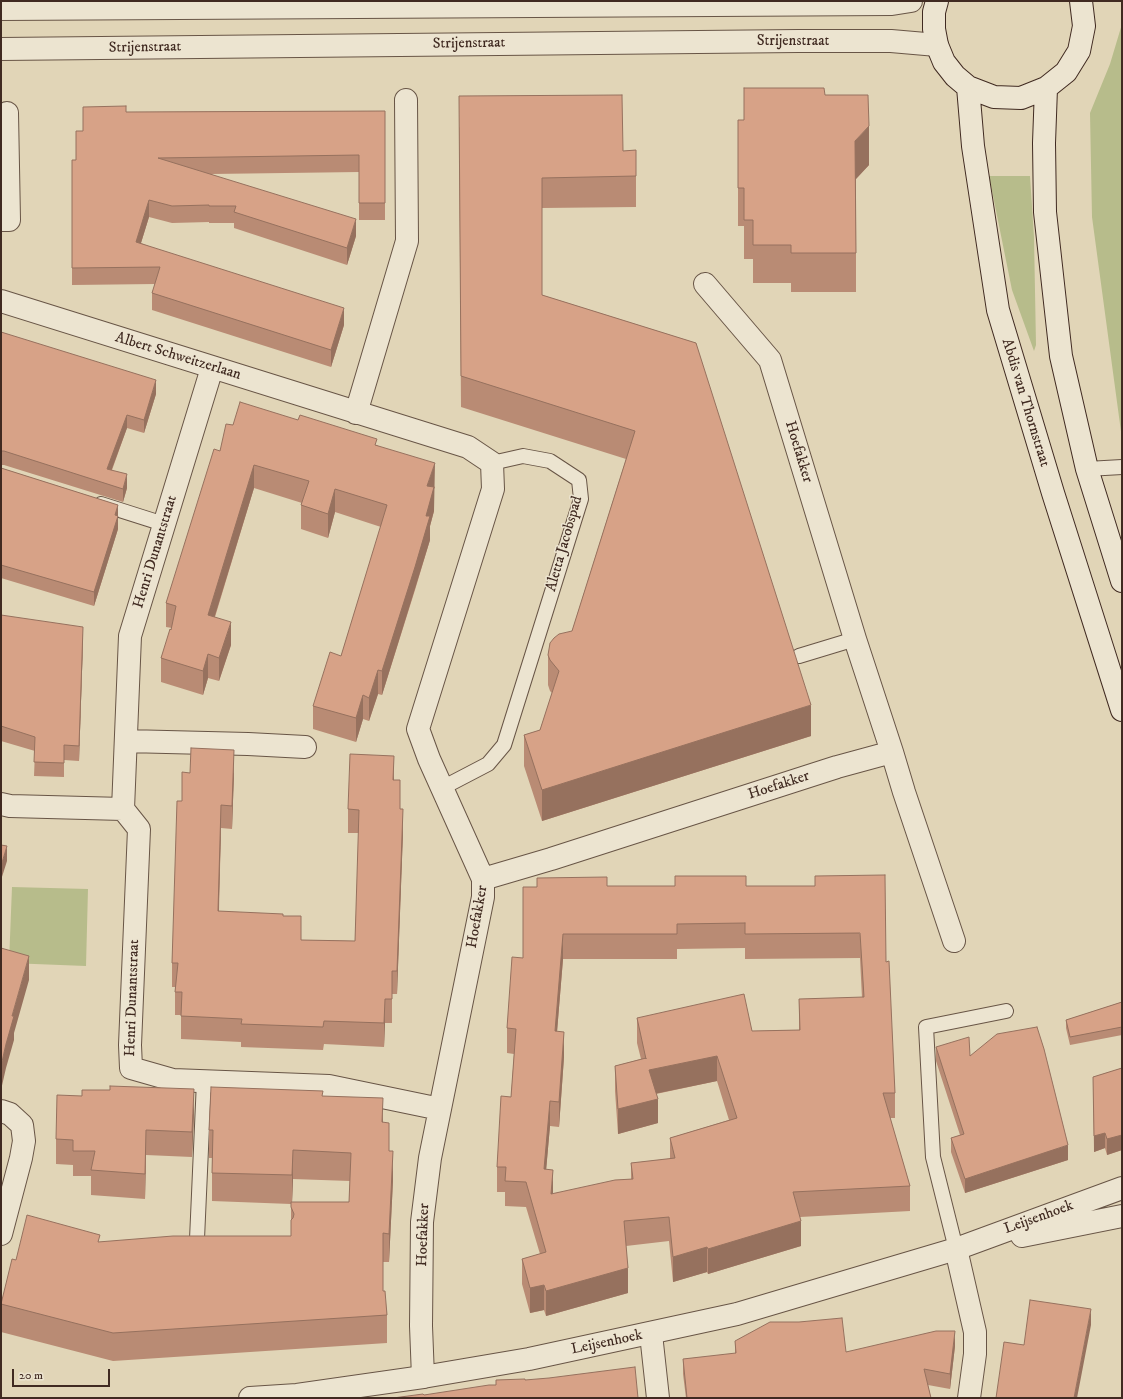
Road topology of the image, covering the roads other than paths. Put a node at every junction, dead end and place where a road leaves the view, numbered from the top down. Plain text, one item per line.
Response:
1 (911, 1) edge
2 (937, 1) edge
3 (1081, 1) edge
4 (1, 9) edge
5 (937, 45) junction
6 (1, 49) edge
7 (968, 87) junction
8 (1046, 88) junction
9 (406, 100) dead end
10 (6, 113) dead end
11 (1, 220) edge
12 (704, 284) dead end
13 (1, 301) edge
14 (212, 368) junction
15 (356, 413) junction
16 (492, 463) junction
17 (1122, 467) edge
18 (1087, 469) junction
19 (90, 501) edge
20 (164, 524) junction
21 (1122, 581) edge
22 (855, 639) junction
23 (799, 656) dead end
24 (1122, 710) edge
25 (126, 742) junction
26 (305, 748) dead end
27 (892, 752) junction
28 (442, 788) junction
29 (1, 804) edge
30 (123, 809) junction
31 (482, 879) junction
32 (954, 941) dead end
33 (1006, 1011) dead end
34 (204, 1082) junction
35 (440, 1109) junction
36 (1, 1112) edge
37 (1122, 1188) edge
38 (1122, 1216) edge
39 (1, 1234) edge
40 (183, 1239) edge
41 (197, 1239) junction
42 (212, 1239) edge
43 (956, 1249) junction
44 (651, 1334) junction
45 (423, 1377) junction
46 (297, 1396) edge
47 (250, 1398) edge
48 (658, 1398) edge
49 (969, 1398) edge

1 - 4 street
2 - 5 street
3 - 8 street
5 - 6 street, Strijenstraat
5 - 7 street
7 - 8 street
7 - 24 street, Abdis van Thornstraat
8 - 18 street
9 - 15 street
10 - 11 street
12 - 22 street, Hoefakker
13 - 14 street, Albert Schweitzerlaan
14 - 15 street, Albert Schweitzerlaan
14 - 20 street, Henri Dunantstraat
15 - 16 street, Albert Schweitzerlaan
16 - 28 street
16 - 28 lane, Aletta Jacobspad
17 - 18 lane
18 - 21 street
19 - 20 lane
20 - 25 street, Henri Dunantstraat
22 - 23 lane
22 - 27 street, Hoefakker
25 - 26 street
25 - 30 street, Henri Dunantstraat
27 - 31 street, Hoefakker
27 - 32 street, Hoefakker
28 - 31 street
29 - 30 street
30 - 34 street, Henri Dunantstraat
31 - 35 street, Hoefakker
33 - 43 lane
34 - 35 street, Henri Dunantstraat
34 - 41 lane
35 - 45 street, Hoefakker
36 - 39 street
37 - 43 street, Leijsenhoek
38 - 43 street, Leijsenhoek
40 - 41 lane
41 - 42 lane
43 - 44 street, Leijsenhoek
43 - 49 street
44 - 45 street, Leijsenhoek
44 - 48 street
45 - 46 street, Leijsenhoek
46 - 47 street, Leijsenhoek

